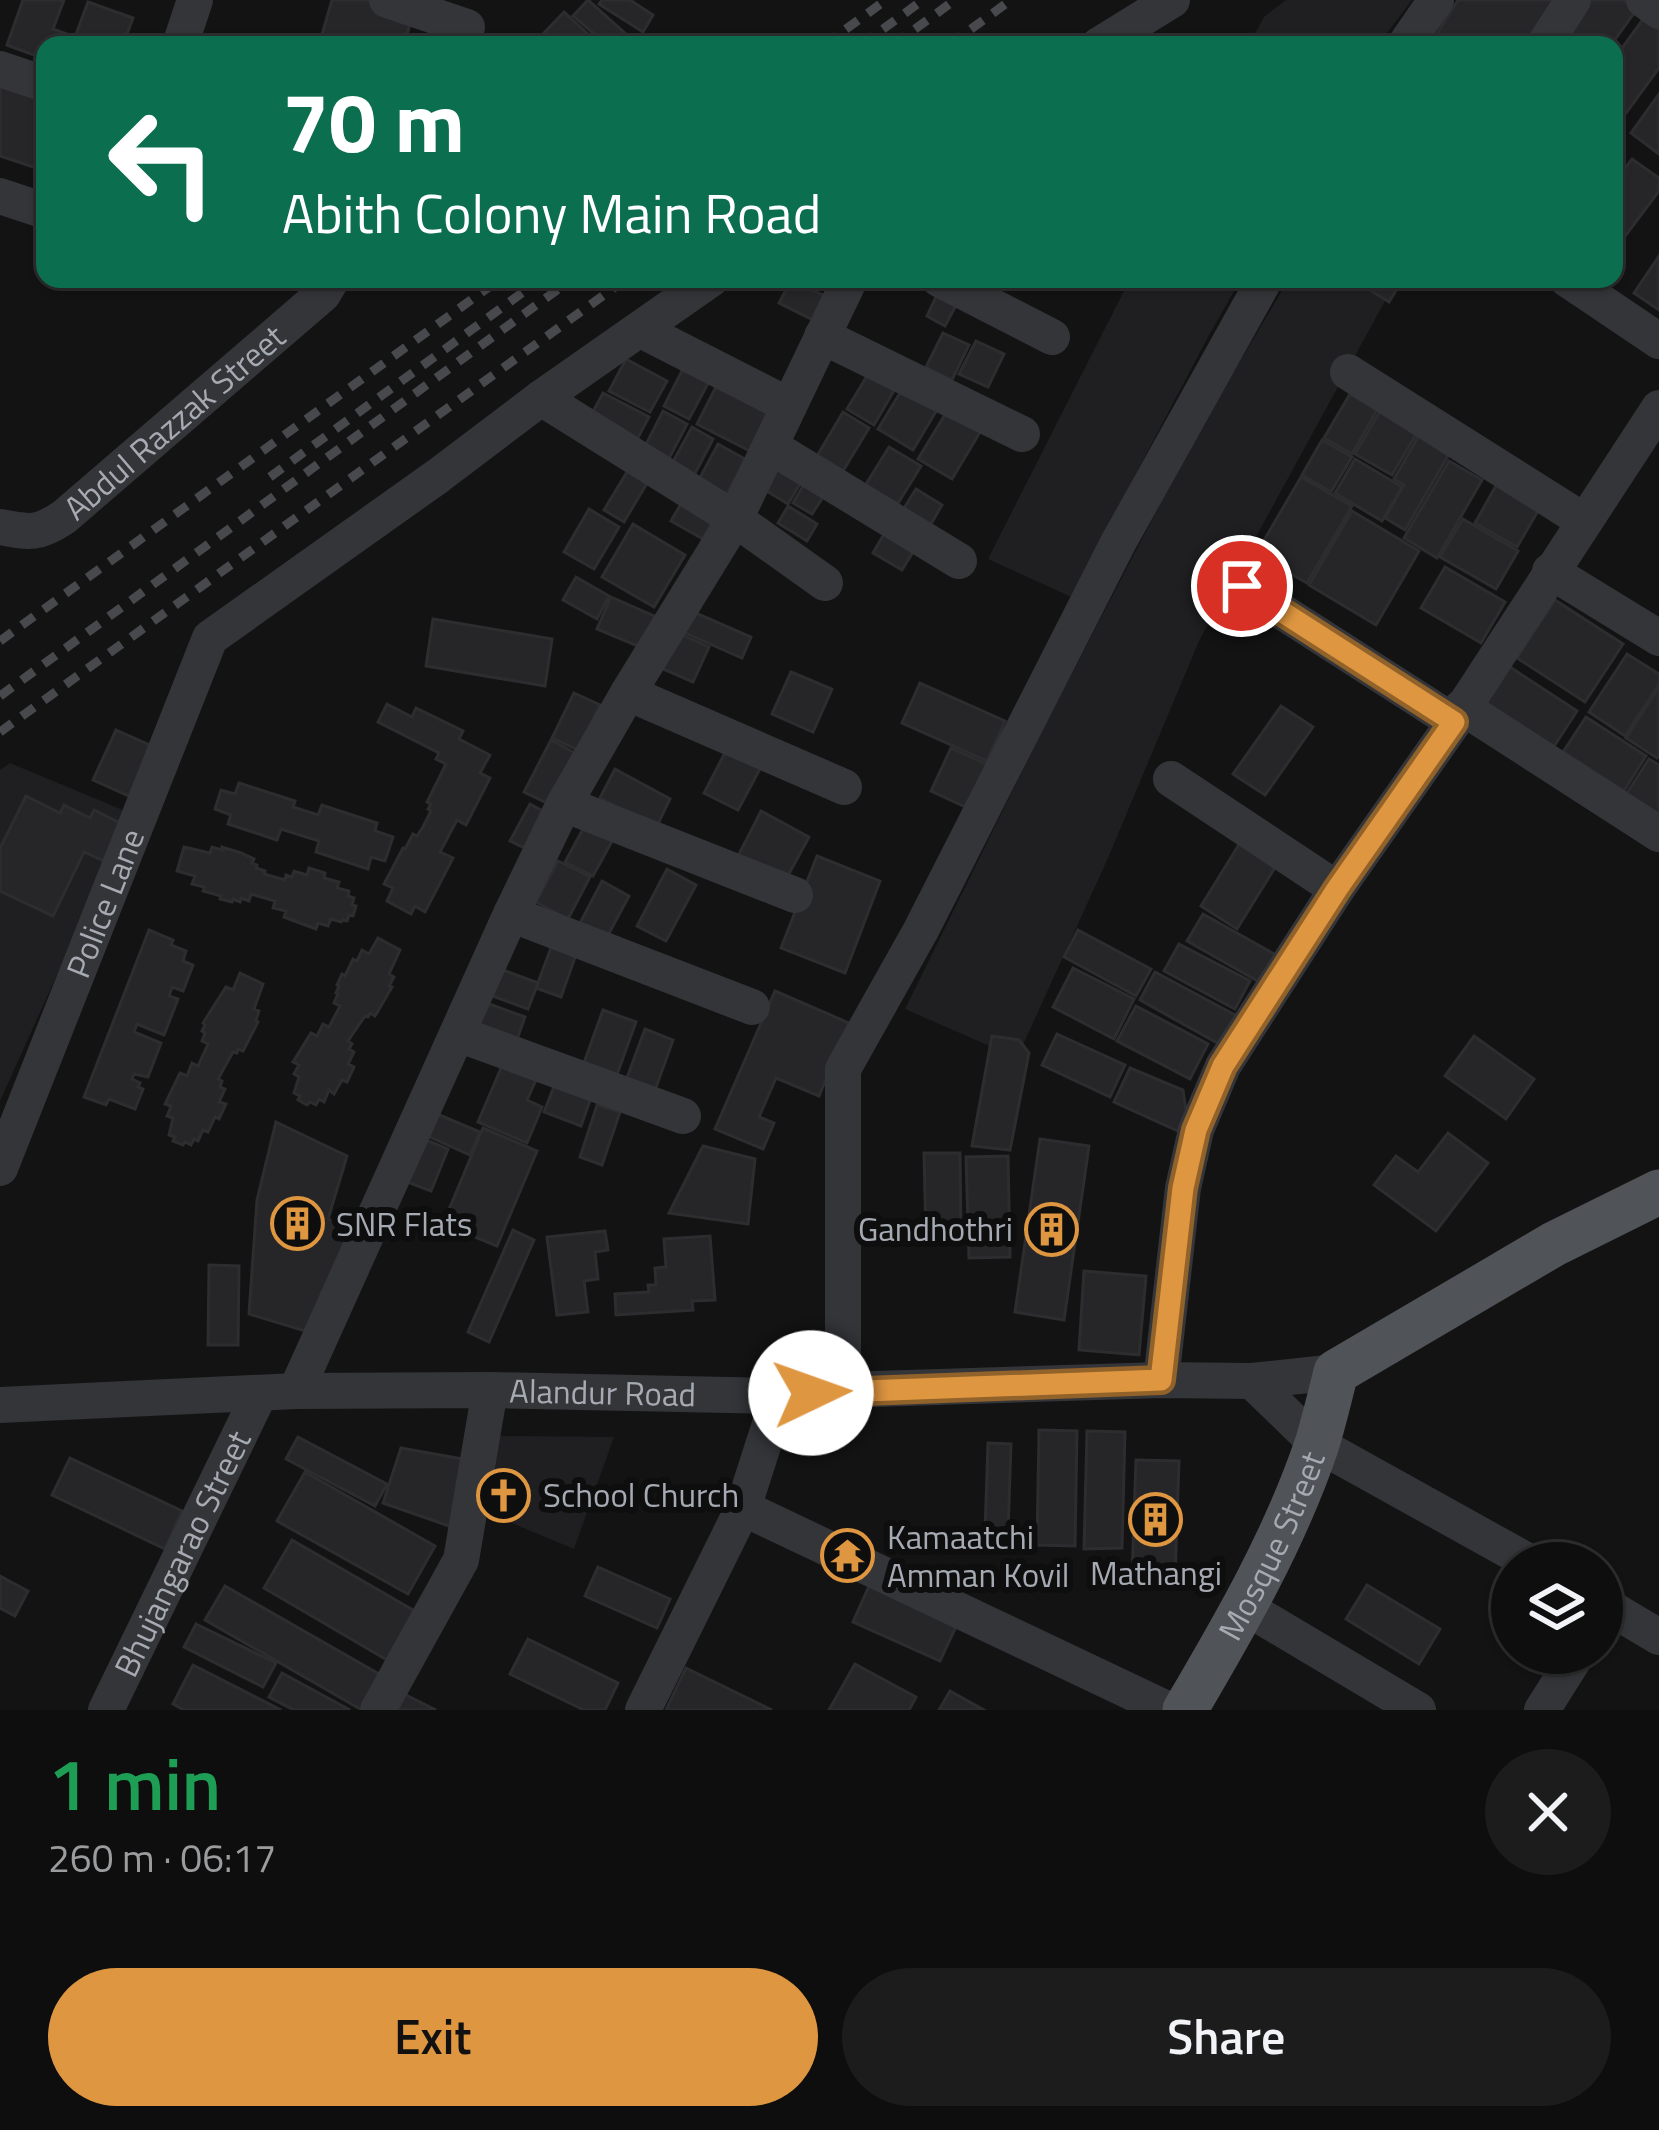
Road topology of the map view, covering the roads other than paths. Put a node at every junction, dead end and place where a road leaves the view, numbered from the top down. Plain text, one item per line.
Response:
1 (195, 0) edge
2 (387, 0) edge
3 (1172, 0) edge
4 (1436, 0) edge
5 (1573, 0) edge
6 (1644, 0) edge
7 (1659, 11) edge
8 (469, 24) edge
9 (183, 36) edge
10 (1114, 36) edge
11 (1411, 36) edge
12 (1550, 36) edge
13 (0, 69) edge
14 (36, 81) edge
15 (0, 196) edge
16 (36, 208) edge
17 (327, 288) edge
18 (699, 288) edge
19 (846, 288) edge
20 (957, 288) edge
21 (1260, 288) edge
22 (1581, 288) edge
23 (641, 330) junction
24 (823, 336) junction
25 (1052, 337) dead end
26 (1659, 340) edge
27 (1348, 372) dead end
28 (541, 398) junction
29 (788, 405) junction
30 (1659, 408) edge
31 (1022, 434) dead end
32 (770, 446) junction
33 (735, 519) junction
34 (1584, 520) junction
35 (0, 527) edge
36 (958, 560) dead end
37 (1550, 571) junction
38 (825, 583) dead end
39 (1242, 586) dead end
40 (1659, 638) edge
41 (628, 693) junction
42 (1458, 715) junction
43 (1171, 779) dead end
44 (844, 787) dead end
45 (564, 804) junction
46 (1659, 834) edge
47 (1337, 889) junction
48 (795, 895) dead end
49 (512, 914) junction
50 (752, 1007) dead end
51 (458, 1034) junction
52 (682, 1116) dead end
53 (0, 1168) edge
54 (1659, 1192) edge
55 (1336, 1372) junction
56 (1161, 1380) junction
57 (1252, 1381) junction
58 (490, 1390) junction
59 (843, 1390) junction
60 (277, 1393) junction
61 (779, 1396) junction
62 (0, 1405) edge
63 (1317, 1444) junction
64 (743, 1508) junction
65 (1493, 1542) edge
66 (1245, 1607) junction
67 (1623, 1618) edge
68 (1659, 1637) edge
69 (1565, 1674) edge
70 (106, 1710) edge
71 (377, 1710) edge
72 (643, 1710) edge
73 (1169, 1710) edge
74 (1185, 1710) edge
75 (1418, 1710) edge
76 (1542, 1710) edge

1 - 9 street
2 - 8 street
3 - 10 street
4 - 11 street
5 - 12 street
6 - 7 street
13 - 14 street
15 - 16 street
17 - 35 street, Abdul Razzak Street
18 - 23 street
19 - 24 street, Bhujangarao Street
20 - 25 street
21 - 59 street
22 - 26 street
23 - 28 street
23 - 29 street
24 - 29 street, Bhujangarao Street
24 - 31 street
27 - 34 street
28 - 33 street
28 - 53 street, Police Lane
29 - 32 street, Bhujangarao Street
30 - 34 street
32 - 33 street, Bhujangarao Street
32 - 36 street
33 - 38 street
33 - 41 street, Bhujangarao Street
34 - 37 street
37 - 40 street
37 - 42 street
39 - 42 street
41 - 44 street
41 - 45 street, Bhujangarao Street
42 - 46 street
42 - 47 street
43 - 47 street
45 - 48 street
45 - 49 street, Bhujangarao Street
47 - 56 street
49 - 50 street
49 - 51 street, Bhujangarao Street
51 - 52 street
51 - 60 street, Bhujangarao Street
54 - 55 main road, Alandur Road
55 - 57 street, Alandur Road
55 - 63 main road, Mosque Street
56 - 57 street, Alandur Road
56 - 59 street, Alandur Road
57 - 63 street
58 - 60 street, Alandur Road
58 - 61 street, Alandur Road
58 - 71 street
59 - 61 street, Alandur Road
60 - 62 street, Alandur Road
60 - 70 street, Bhujangarao Street
61 - 64 street
63 - 65 street
63 - 66 main road, Mosque Street
64 - 72 street
64 - 73 street
66 - 74 main road, Mosque Street
66 - 75 street
67 - 68 street
69 - 76 street

